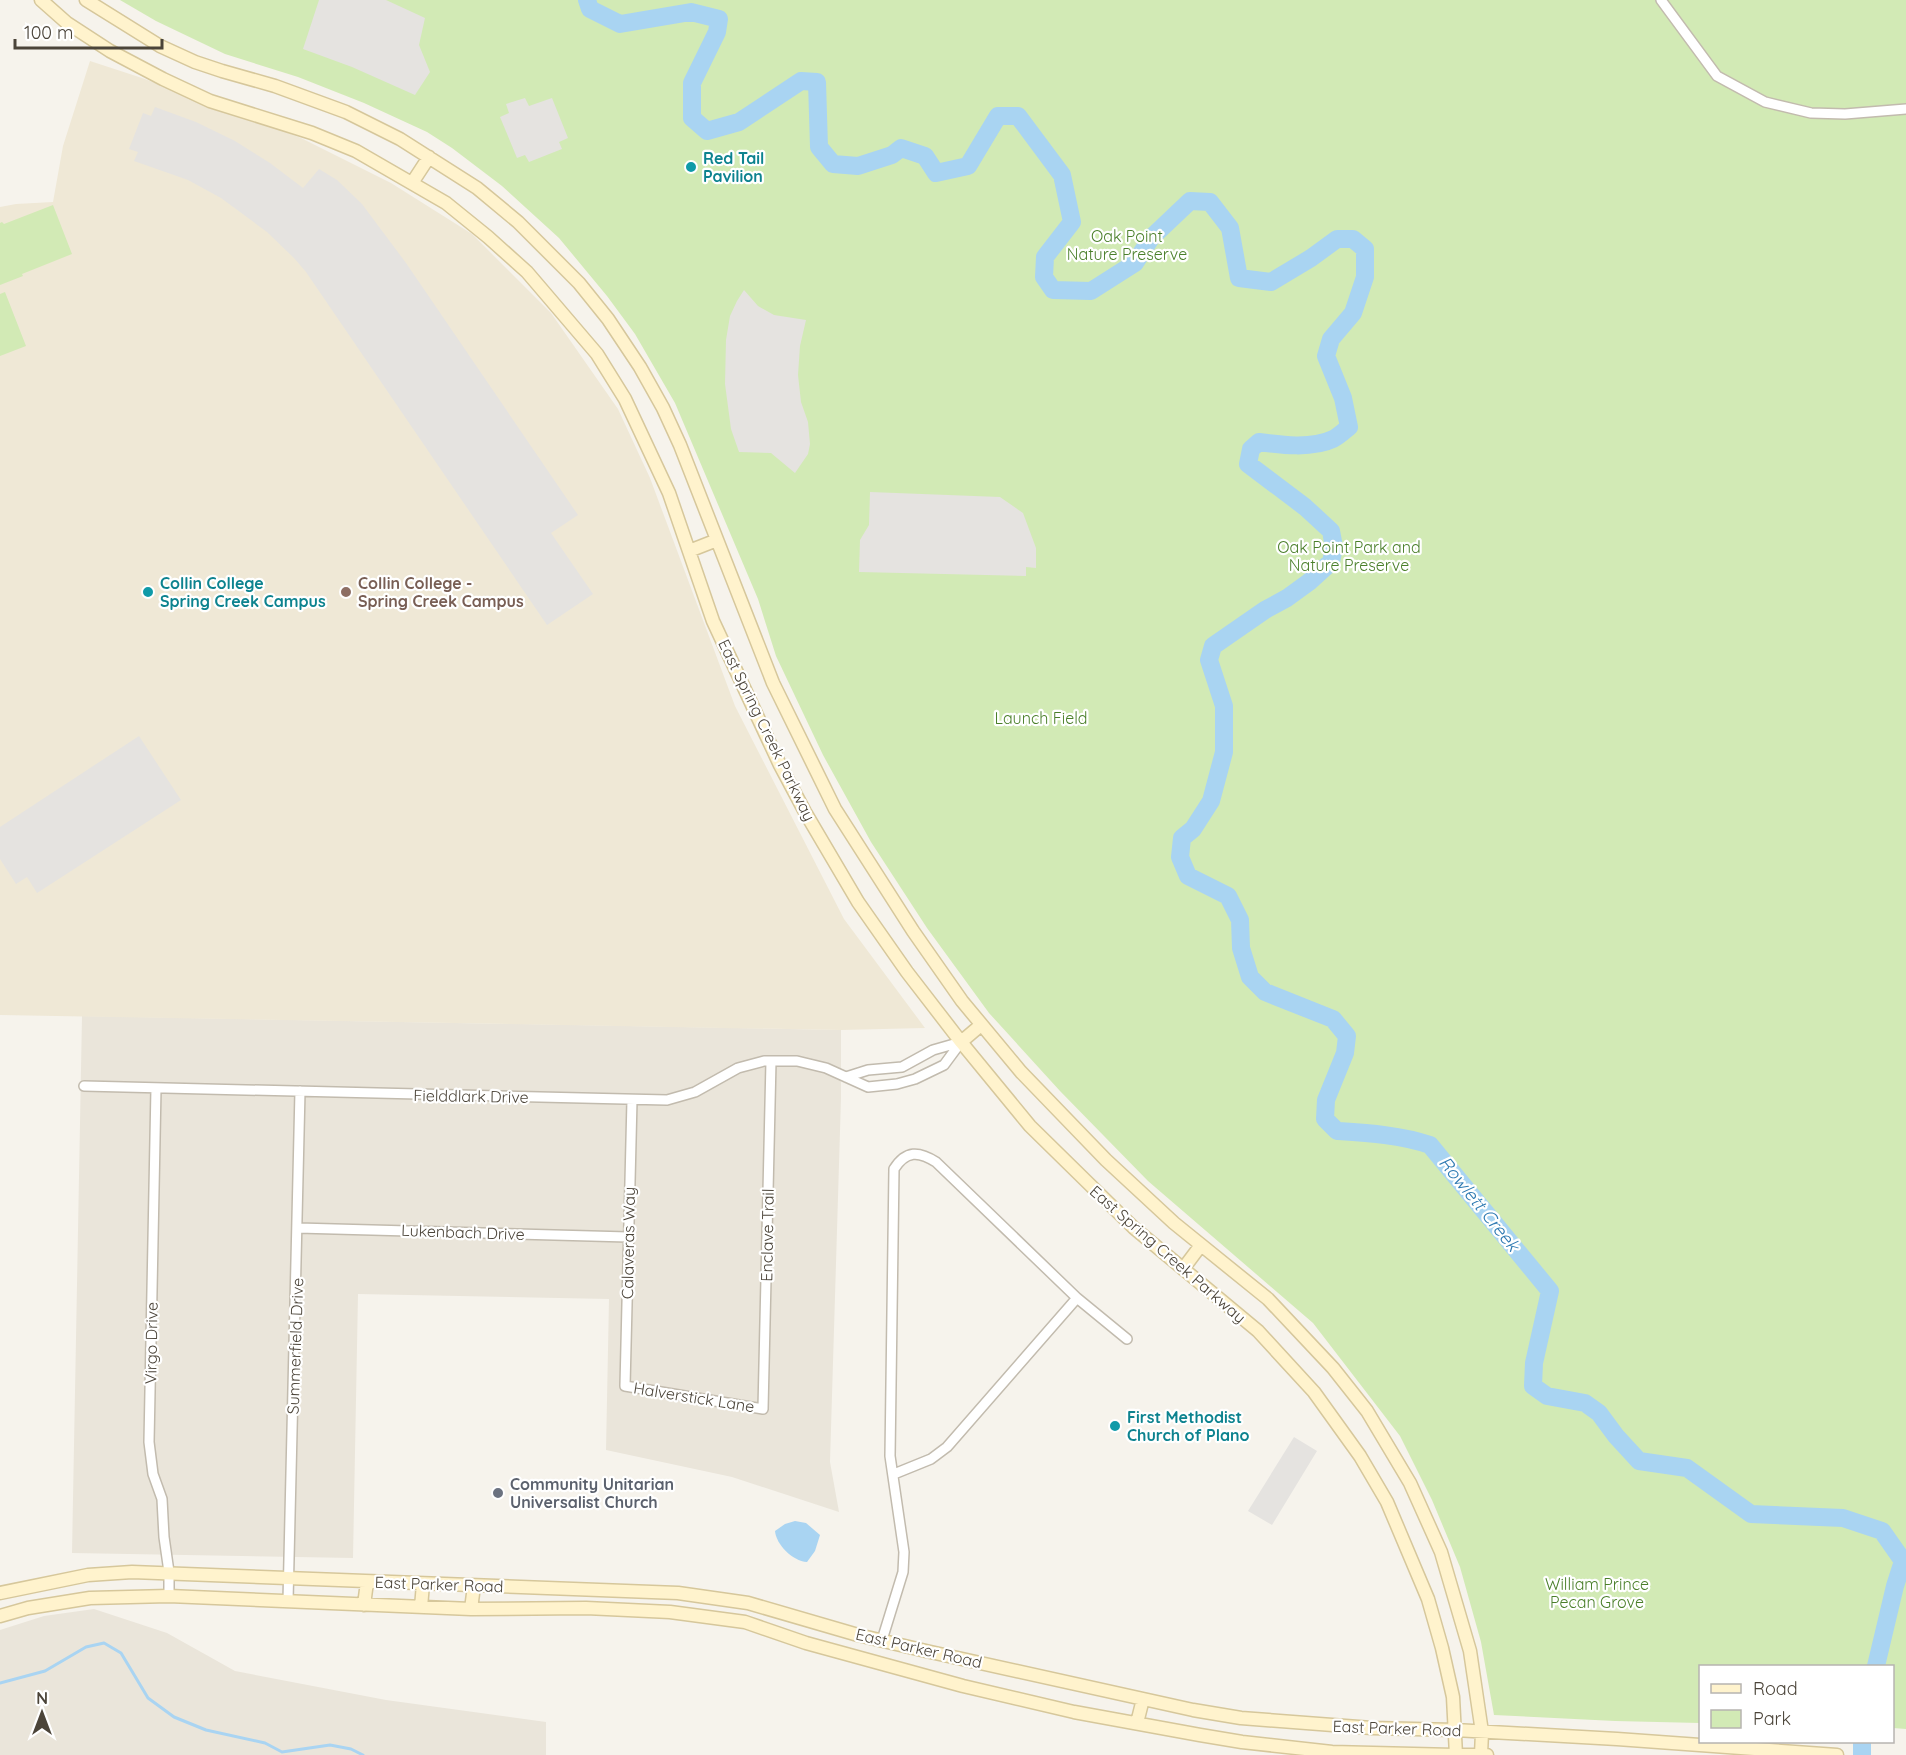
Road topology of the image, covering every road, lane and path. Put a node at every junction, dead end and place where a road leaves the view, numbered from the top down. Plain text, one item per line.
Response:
1 (41, 0) edge
2 (86, 0) edge
3 (1661, 0) edge
4 (1906, 109) edge
5 (429, 157) junction
6 (412, 183) junction
7 (717, 540) junction
8 (689, 551) junction
9 (981, 1025) junction
10 (960, 1042) junction
11 (771, 1062) junction
12 (846, 1077) junction
13 (84, 1086) dead end
14 (156, 1088) junction
15 (300, 1091) junction
16 (632, 1100) junction
17 (298, 1228) junction
18 (628, 1237) junction
19 (1201, 1245) junction
20 (1183, 1269) junction
21 (1077, 1298) junction
22 (1128, 1339) dead end
23 (625, 1386) joint
24 (763, 1409) joint
25 (894, 1474) junction
26 (169, 1572) junction
27 (288, 1578) junction
28 (367, 1581) junction
29 (423, 1584) junction
30 (474, 1586) junction
31 (22, 1587) junction
32 (585, 1589) junction
33 (0, 1593) edge
34 (686, 1594) junction
35 (169, 1596) junction
36 (288, 1601) junction
37 (748, 1603) junction
38 (364, 1605) junction
39 (421, 1607) junction
40 (28, 1608) junction
41 (586, 1608) junction
42 (471, 1609) junction
43 (684, 1613) junction
44 (0, 1616) edge
45 (745, 1622) junction
46 (882, 1640) junction
47 (876, 1662) junction
48 (1143, 1699) junction
49 (1137, 1723) junction
50 (1455, 1730) junction
51 (1482, 1732) junction
52 (1456, 1755) edge
53 (1481, 1755) edge
54 (1487, 1755) edge
55 (1837, 1755) edge

1 - 6 main road, East Spring Creek Parkway
2 - 5 main road, East Spring Creek Parkway
3 - 4 street
5 - 6 main road
5 - 7 main road, East Spring Creek Parkway
6 - 8 main road, East Spring Creek Parkway
7 - 8 main road
7 - 9 main road, East Spring Creek Parkway
8 - 10 main road, East Spring Creek Parkway
9 - 10 main road
9 - 19 main road, East Spring Creek Parkway
10 - 12 street
10 - 12 street, Fielddlark Drive
10 - 20 main road, East Spring Creek Parkway
11 - 12 street, Fielddlark Drive
11 - 16 street, Fielddlark Drive
11 - 24 street, Enclave Trail
13 - 14 street, Fielddlark Drive
14 - 15 street, Fielddlark Drive
14 - 26 street, Virgo Drive
15 - 16 street, Fielddlark Drive
15 - 17 street, Summerfield Drive
16 - 18 street, Calaveras Way
17 - 18 street, Lukenbach Drive
17 - 27 street, Summerfield Drive
18 - 23 street, Calaveras Way
19 - 20 main road
19 - 51 main road, East Spring Creek Parkway
20 - 50 main road, East Spring Creek Parkway
21 - 22 street
21 - 25 street
21 - 25 street
23 - 24 street, Halverstick Lane
25 - 46 street
26 - 27 main road, East Parker Road
26 - 31 main road, East Parker Road
26 - 35 street, Virgo Drive
27 - 28 main road, East Parker Road
27 - 36 street, Summerfield Drive
28 - 29 main road, East Parker Road
28 - 38 main road
29 - 30 main road, East Parker Road
29 - 39 main road
30 - 32 main road, East Parker Road
30 - 42 main road
31 - 33 main road, East Parker Road
31 - 40 main road
32 - 34 main road, East Parker Road
32 - 41 main road
34 - 37 main road, East Parker Road
34 - 43 main road
35 - 36 main road, East Parker Road
35 - 40 main road, East Parker Road
36 - 38 main road, East Parker Road
37 - 45 main road
37 - 46 main road, East Parker Road
38 - 39 main road, East Parker Road
39 - 42 main road, East Parker Road
40 - 44 main road, East Parker Road
41 - 42 main road, East Parker Road
41 - 43 main road, East Parker Road
43 - 45 main road, East Parker Road
45 - 47 main road, East Parker Road
46 - 47 main road
46 - 48 main road, East Parker Road
47 - 49 main road, East Parker Road
48 - 49 main road
48 - 50 main road, East Parker Road
49 - 52 main road, East Parker Road
50 - 51 main road, East Parker Road
50 - 52 main road, East Spring Creek Parkway
51 - 53 main road, East Spring Creek Parkway
51 - 55 main road, East Parker Road
52 - 53 main road, East Parker Road
53 - 54 main road, East Parker Road

